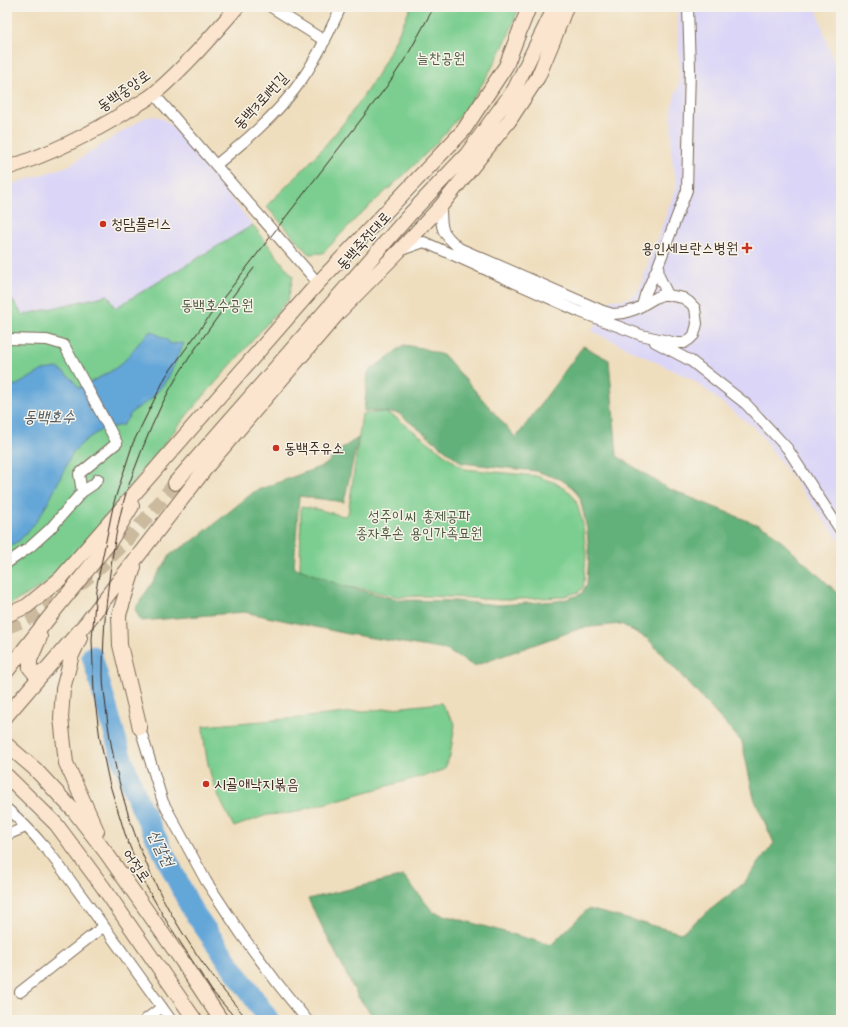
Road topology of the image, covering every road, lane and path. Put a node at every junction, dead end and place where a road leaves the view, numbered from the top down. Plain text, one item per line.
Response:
1 (237, 7) edge
2 (271, 7) edge
3 (341, 7) edge
4 (529, 7) edge
5 (555, 7) edge
6 (566, 7) edge
7 (688, 7) edge
8 (325, 41) junction
9 (154, 94) junction
10 (509, 121) junction
11 (467, 154) junction
12 (216, 165) junction
13 (7, 168) edge
14 (442, 206) junction
15 (399, 251) junction
16 (658, 266) junction
17 (318, 283) junction
18 (668, 295) junction
19 (642, 306) junction
20 (641, 335) junction
21 (7, 339) edge
22 (684, 343) junction
23 (692, 361) junction
24 (154, 470) junction
25 (98, 479) dead end
26 (175, 483) tunnel mouth
27 (82, 492) junction
28 (841, 531) edge
29 (136, 560) junction
30 (7, 563) edge
31 (7, 615) edge
32 (47, 620) junction
33 (87, 622) junction
34 (46, 670) junction
35 (7, 671) edge
36 (7, 716) edge
37 (140, 728) joint
38 (7, 745) edge
39 (7, 776) edge
40 (7, 809) edge
41 (26, 827) junction
42 (7, 835) edge
43 (106, 854) junction
44 (104, 926) junction
45 (20, 992) dead end
46 (162, 1008) junction
47 (145, 1020) edge
48 (171, 1020) edge
49 (195, 1020) edge
50 (221, 1020) edge
51 (307, 1020) edge

1 - 9 main road, 동백중앙로
2 - 8 street
3 - 8 street, 동백3로11번길
4 - 17 main road, 동백죽전대로
5 - 11 main road, 동백죽전대로
6 - 10 main road
7 - 16 street
8 - 12 street, 동백3로11번길
9 - 12 street
9 - 13 main road, 동백중앙로
10 - 11 main road
10 - 14 main road
11 - 26 main road, 동백죽전대로
12 - 17 street
14 - 15 main road
14 - 19 street
15 - 20 street
15 - 29 main road
16 - 18 street
16 - 19 street
17 - 24 main road, 동백죽전대로
18 - 19 street
18 - 22 street
20 - 22 street
20 - 23 street
21 - 27 street
22 - 23 street
23 - 28 street
24 - 31 main road
24 - 32 main road
25 - 27 street
27 - 30 street
29 - 33 main road
29 - 37 main road
32 - 34 main road
32 - 35 main road
33 - 34 main road
33 - 43 main road
34 - 36 main road
37 - 51 street
38 - 43 main road, 어정로
39 - 49 main road
40 - 41 street
41 - 42 street
41 - 44 street
43 - 50 main road, 어정로
44 - 45 street
44 - 46 street
46 - 47 street
46 - 48 street

